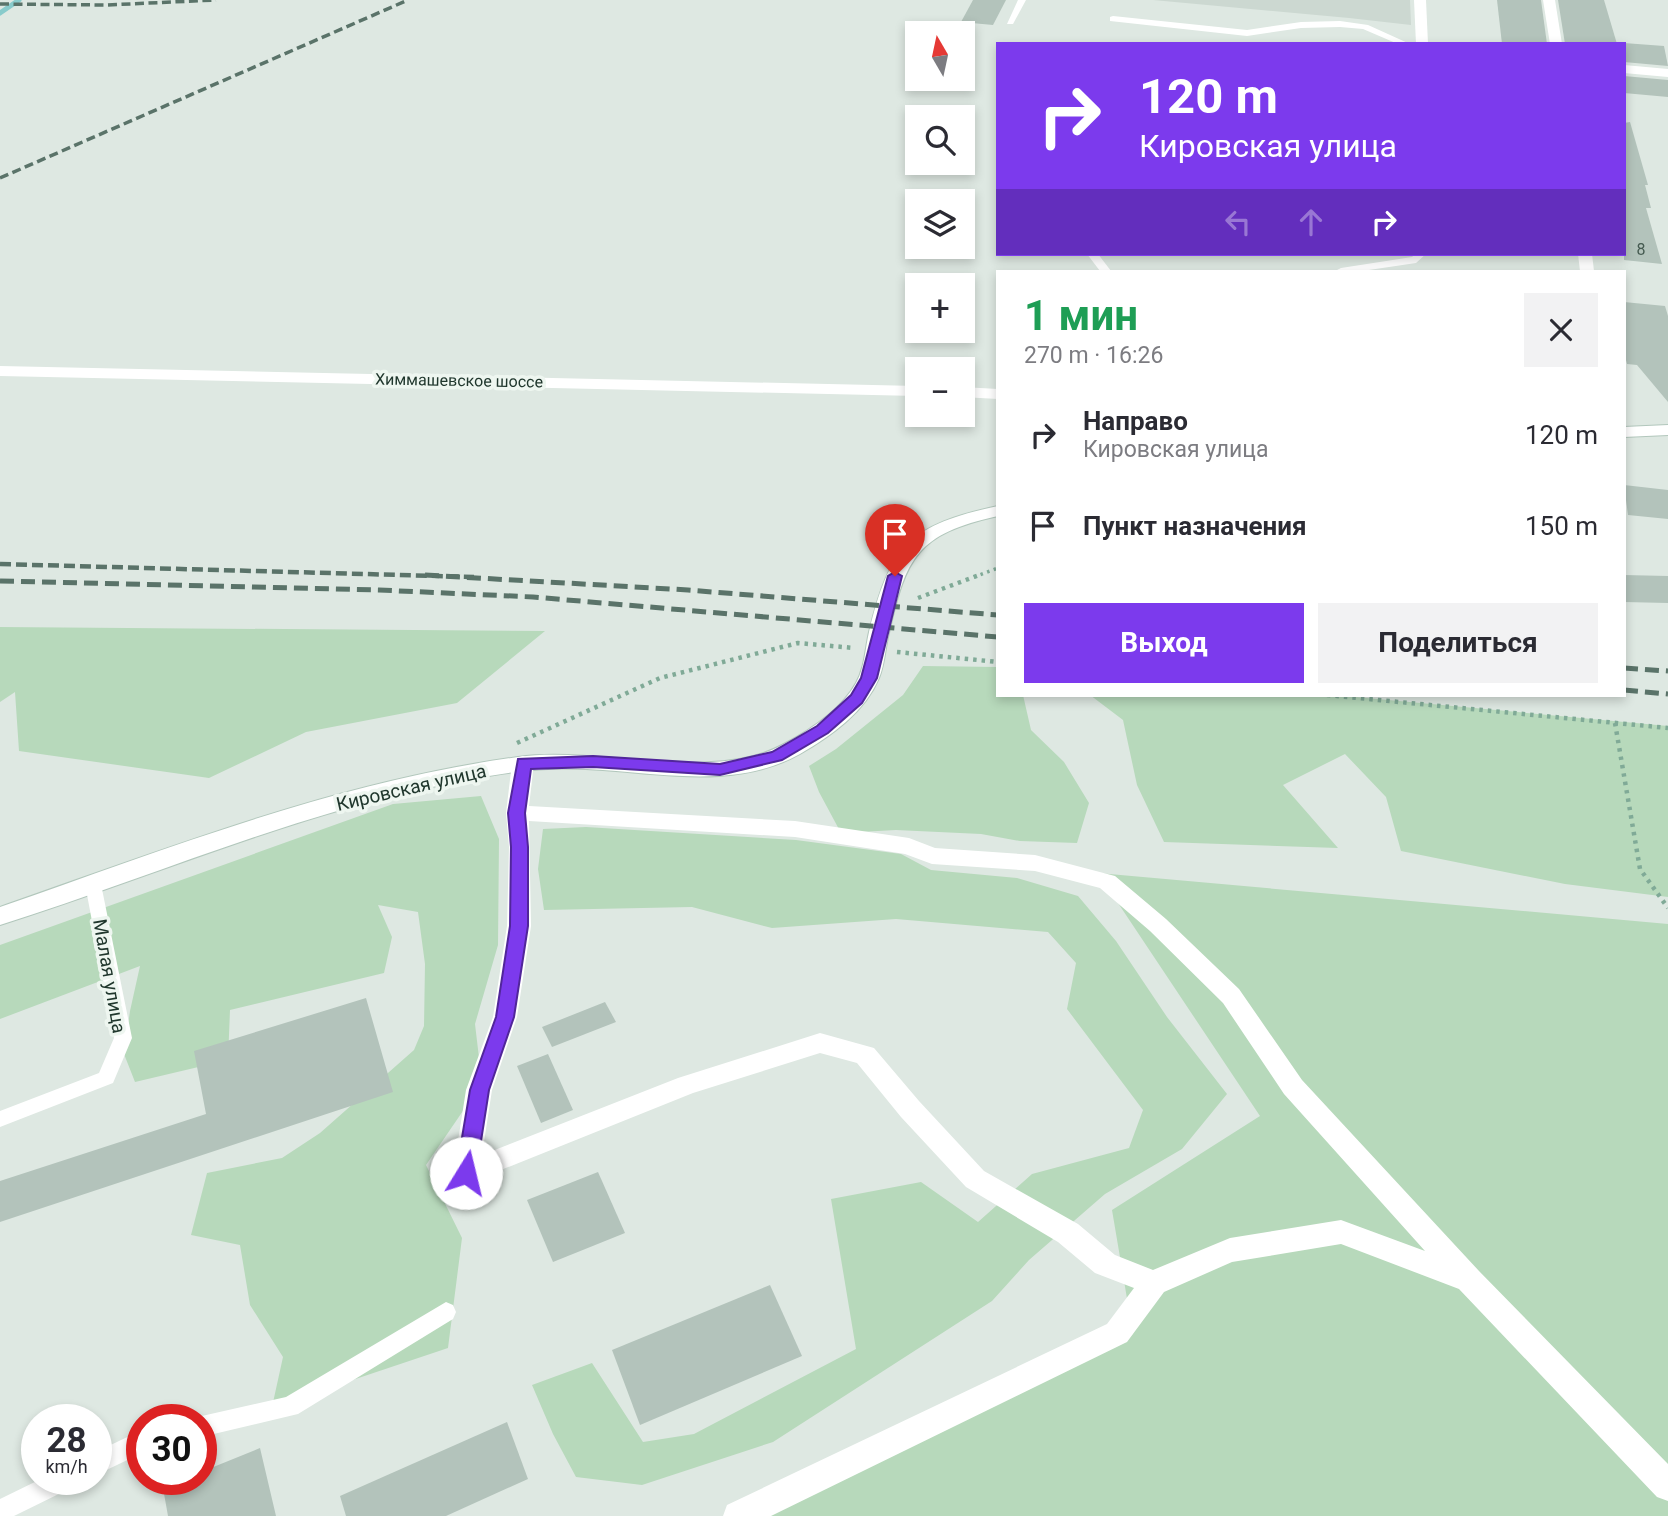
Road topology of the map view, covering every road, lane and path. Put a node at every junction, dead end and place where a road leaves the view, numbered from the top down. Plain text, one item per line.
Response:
1 (1022, 0) edge
2 (1420, 0) edge
3 (1549, 0) edge
4 (1113, 19) dead end
5 (1010, 22) dead end
6 (1401, 42) edge
7 (1422, 42) edge
8 (1556, 42) edge
9 (1626, 69) edge
10 (1668, 73) edge
11 (1094, 256) edge
12 (1419, 256) edge
13 (1105, 270) edge
14 (1348, 270) edge
15 (0, 371) edge
16 (905, 391) edge
17 (975, 393) edge
18 (996, 394) edge
19 (1668, 430) edge
20 (1626, 432) edge
21 (996, 512) edge
22 (996, 569) edge
23 (918, 598) dead end
24 (875, 650) junction
25 (996, 662) edge
26 (1348, 697) edge
27 (1615, 723) junction
28 (1668, 728) edge
29 (516, 755) junction
30 (517, 813) junction
31 (93, 884) junction
32 (1668, 908) edge
33 (0, 916) edge
34 (0, 1119) edge
35 (1469, 1280) junction
36 (1154, 1283) junction
37 (446, 1312) dead end
38 (217, 1423) edge
39 (1668, 1486) edge
40 (32, 1495) edge
41 (0, 1511) edge
42 (738, 1516) edge

1 - 5 lane
2 - 7 street
3 - 8 street
4 - 6 lane
9 - 10 street
11 - 13 lane
12 - 14 lane
15 - 16 street, Химмашевское шоссе
17 - 18 street
19 - 20 street
21 - 24 street, Кировская улица
22 - 23 path
24 - 25 path
24 - 29 path
24 - 29 street, Кировская улица
26 - 27 path
27 - 28 path
27 - 32 path
29 - 30 street
29 - 31 street, Кировская улица
30 - 35 street
30 - 36 street
31 - 33 street, Кировская улица
31 - 34 lane, Малая улица
35 - 36 street
35 - 39 street
36 - 42 street
37 - 38 lane
40 - 41 lane

